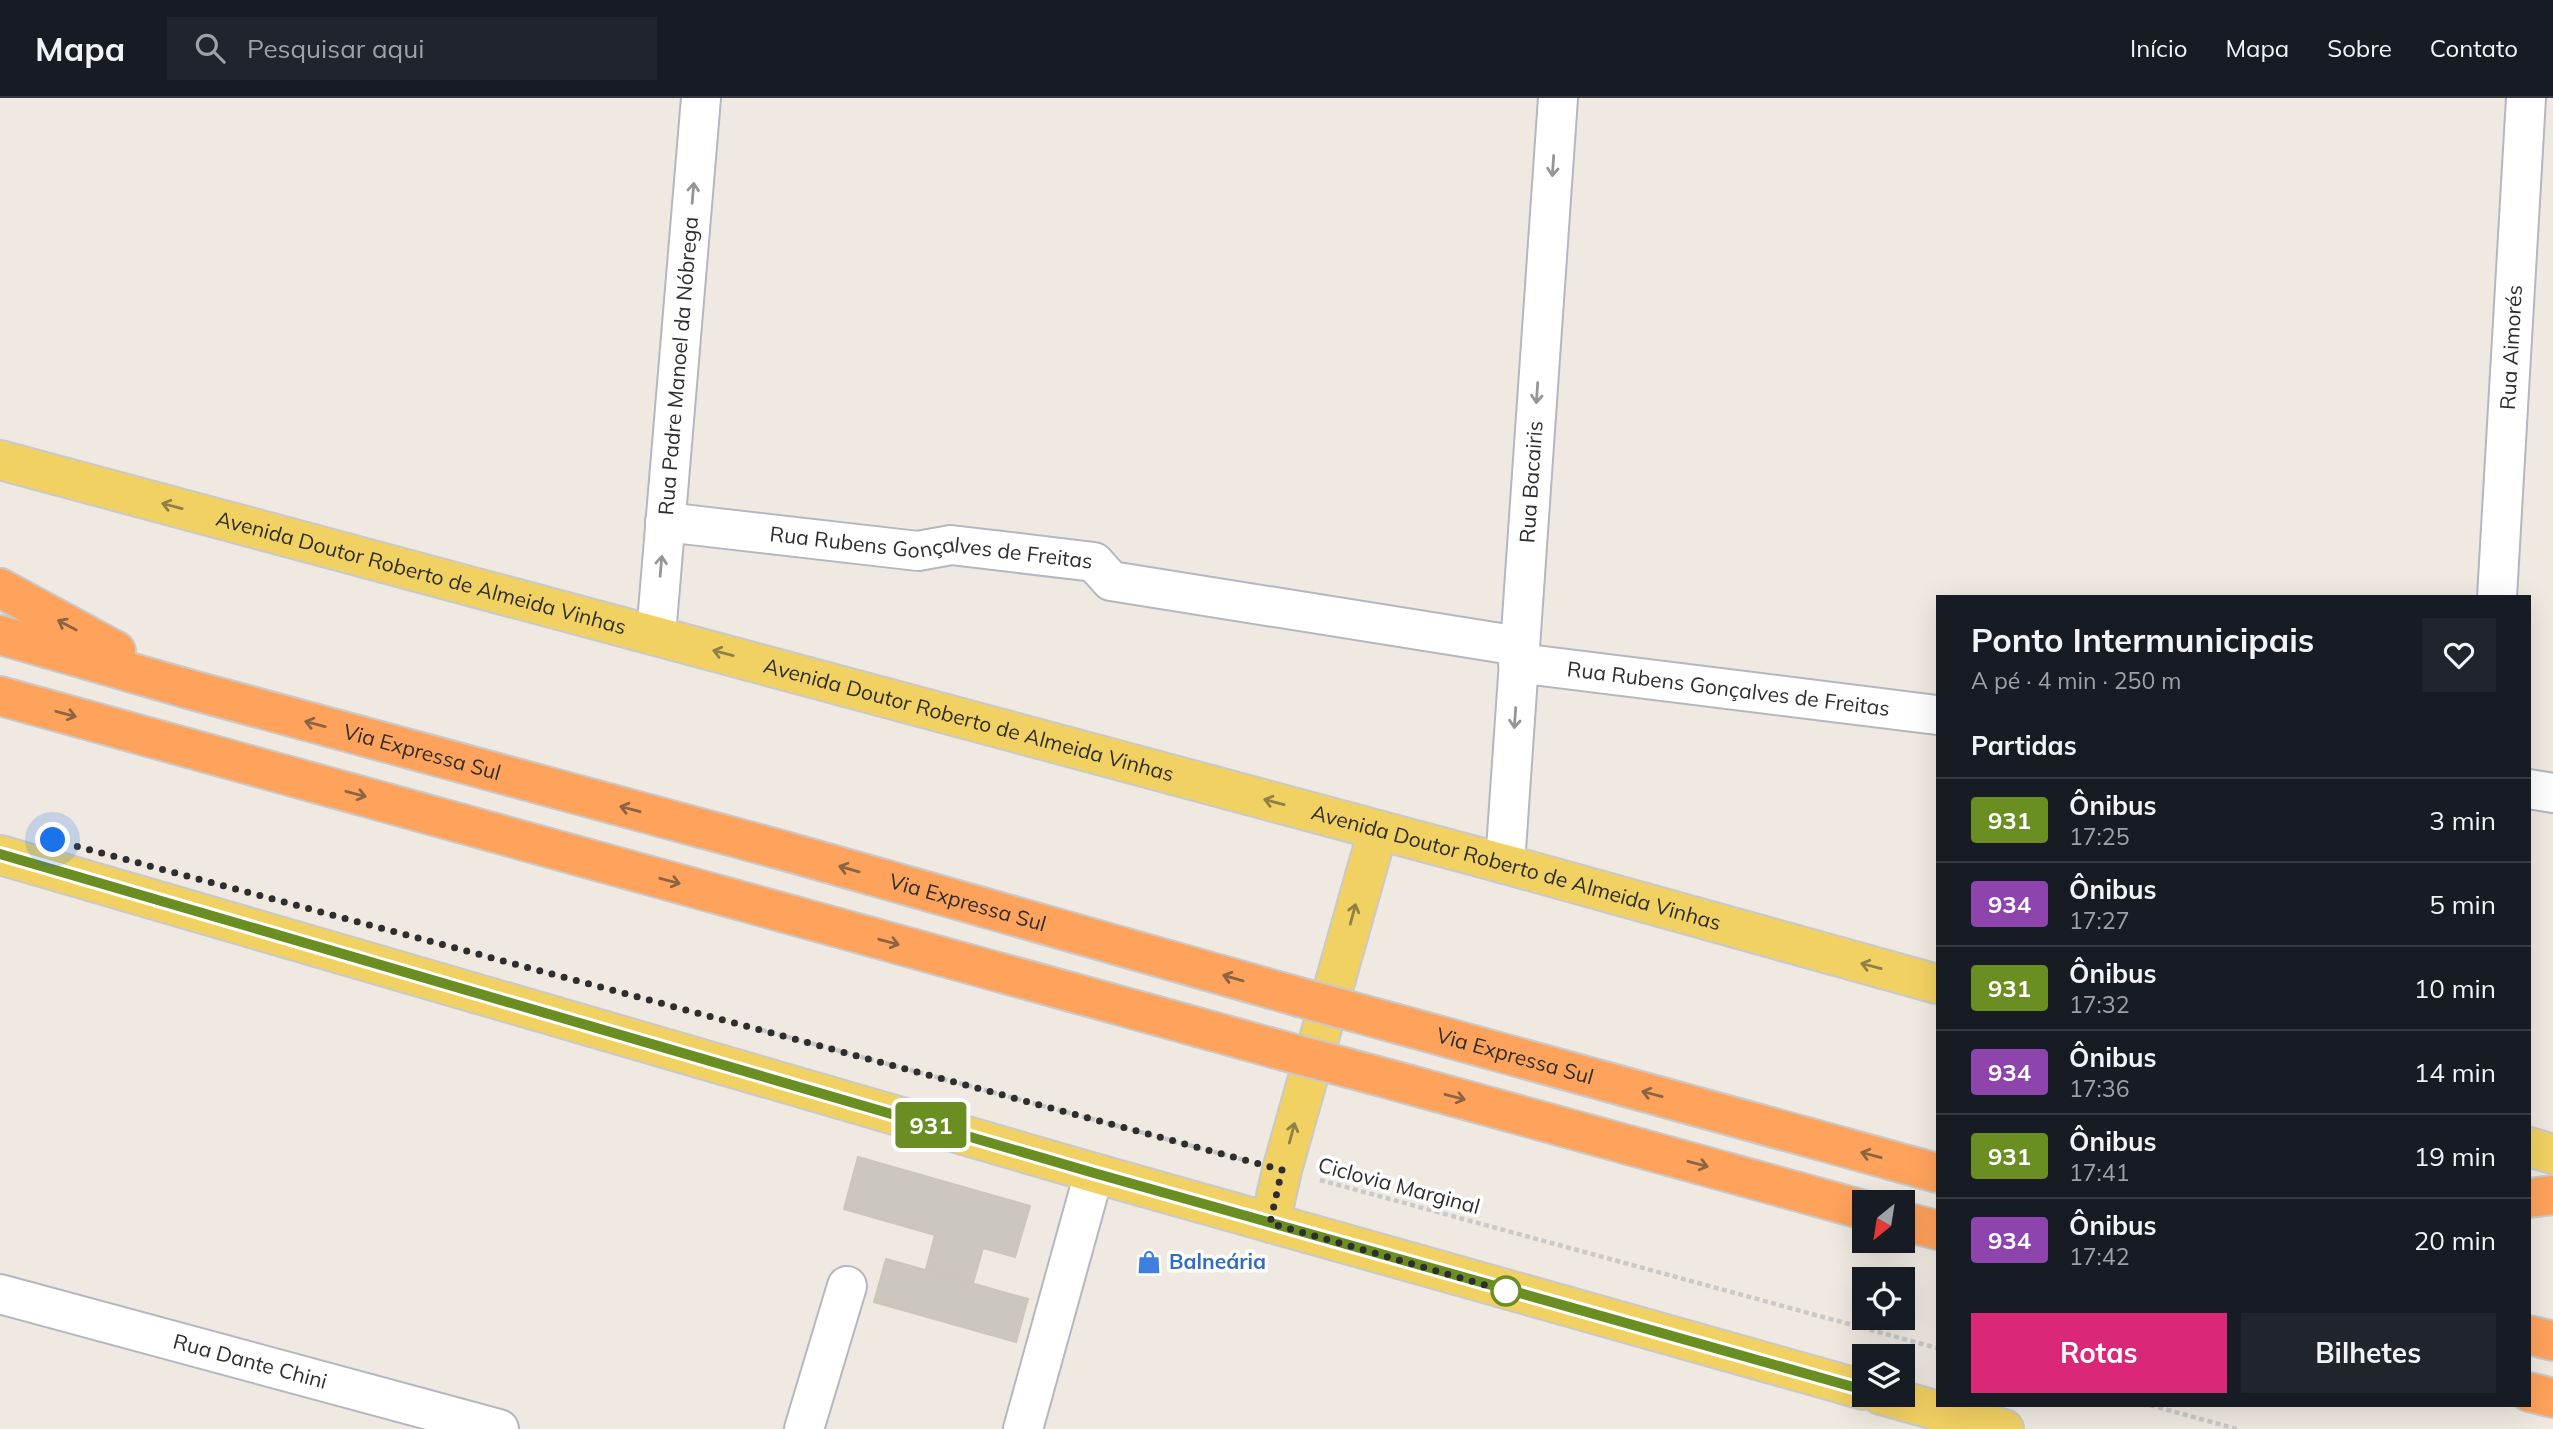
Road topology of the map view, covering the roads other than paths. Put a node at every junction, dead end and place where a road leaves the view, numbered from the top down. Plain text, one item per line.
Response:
1 (701, 98) edge
2 (1558, 98) edge
3 (2526, 98) edge
4 (0, 460) edge
5 (665, 522) junction
6 (0, 588) edge
7 (2497, 595) edge
8 (0, 635) edge
9 (656, 635) junction
10 (1519, 655) junction
11 (192, 690) junction
12 (0, 696) edge
13 (1936, 715) edge
14 (2531, 789) edge
15 (2553, 793) edge
16 (1378, 830) junction
17 (0, 855) edge
18 (1505, 864) junction
19 (1936, 984) edge
20 (2531, 1148) edge
21 (2553, 1154) edge
22 (1094, 1173) junction
23 (1936, 1173) edge
24 (2553, 1195) edge
25 (2531, 1198) edge
26 (1852, 1207) edge
27 (1270, 1223) junction
28 (1915, 1224) edge
29 (1936, 1230) edge
30 (847, 1286) dead end
31 (0, 1294) edge
32 (2531, 1336) edge
33 (2553, 1341) edge
34 (1852, 1387) edge
35 (2531, 1392) edge
36 (2553, 1398) edge
37 (1915, 1404) edge
38 (499, 1429) edge
39 (804, 1429) edge
40 (1023, 1429) edge
41 (2004, 1429) edge

5 -> 1 street, Rua Padre Manoel da Nóbrega
2 -> 10 street, Rua Bacairis
3 - 7 street, Rua Aimorés
9 -> 4 main road, Avenida Doutor Roberto de Almeida Vinhas
9 -> 5 street, Rua Padre Manoel da Nóbrega
5 - 10 street, Rua Rubens Gonçalves de Freitas
11 -> 6 highway
8 - 11 highway, Via Expressa Sul
16 -> 9 main road, Avenida Doutor Roberto de Almeida Vinhas
10 - 13 street, Rua Rubens Gonçalves de Freitas
10 -> 18 street, Rua Bacairis
23 -> 11 highway, Via Expressa Sul, bridge
12 -> 26 highway, bridge
14 - 15 street
16 - 18 main road, Avenida Doutor Roberto de Almeida Vinhas
27 -> 16 main road
17 - 22 main road
19 -> 18 main road, Avenida Doutor Roberto de Almeida Vinhas
20 - 21 main road
22 - 27 main road
22 - 40 street
24 - 25 highway
27 - 34 main road
28 - 29 highway
30 - 39 street
31 - 38 street, Rua Dante Chini
32 - 33 highway
35 - 36 highway
37 - 41 main road

